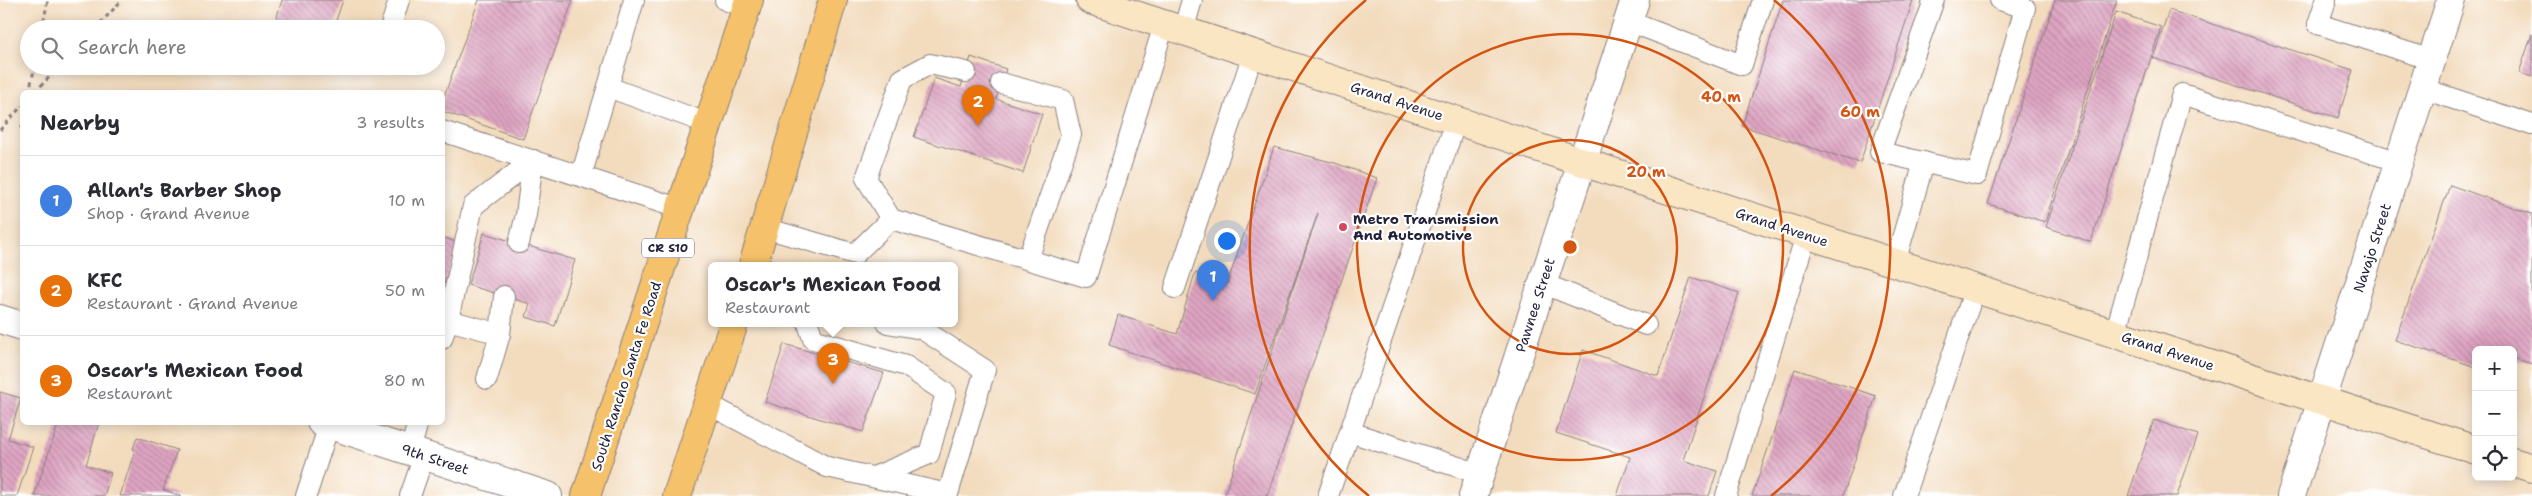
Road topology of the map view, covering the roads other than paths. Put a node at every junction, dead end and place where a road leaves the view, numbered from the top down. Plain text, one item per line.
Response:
1 (399, 0) edge
2 (634, 0) edge
3 (833, 0) edge
4 (1090, 0) edge
5 (1192, 0) edge
6 (1764, 0) edge
7 (1934, 0) edge
8 (2000, 0) edge
9 (2326, 0) edge
10 (2451, 0) edge
11 (740, 3) edge
12 (1632, 10) edge
13 (393, 20) edge
14 (1174, 28) junction
15 (1253, 54) junction
16 (2432, 60) junction
17 (966, 72) dead end
18 (1001, 83) dead end
19 (608, 88) junction
20 (2424, 89) junction
21 (1456, 121) junction
22 (709, 124) junction
23 (2532, 124) edge
24 (445, 132) edge
25 (533, 160) junction
26 (1582, 162) junction
27 (1924, 162) junction
28 (2400, 162) junction
29 (581, 176) junction
30 (681, 208) junction
31 (891, 219) junction
32 (765, 228) junction
33 (1806, 235) junction
34 (519, 244) dead end
35 (1028, 259) junction
36 (754, 262) edge
37 (1895, 263) junction
38 (1542, 283) junction
39 (1176, 288) dead end
40 (1975, 289) junction
41 (504, 296) dead end
42 (0, 319) edge
43 (445, 319) edge
44 (1646, 324) dead end
45 (20, 325) edge
46 (733, 327) edge
47 (809, 327) edge
48 (915, 327) edge
49 (500, 334) junction
50 (2115, 334) junction
51 (487, 379) dead end
52 (2322, 400) junction
53 (708, 404) junction
54 (325, 425) edge
55 (328, 425) edge
56 (418, 425) edge
57 (1350, 432) junction
58 (2472, 449) edge
59 (417, 453) junction
60 (2517, 463) edge
61 (2532, 468) edge
62 (874, 477) junction
63 (1476, 485) edge
64 (306, 496) edge
65 (410, 496) edge
66 (548, 496) edge
67 (586, 496) edge
68 (677, 496) edge
69 (1328, 496) edge
70 (1726, 496) edge
71 (1904, 496) edge
72 (2291, 496) edge

1 - 13 lane
2 - 19 lane
3 - 32 main road
4 - 14 main road, Grand Avenue
5 - 14 lane
6 - 12 lane
7 - 27 lane
8 - 27 lane
9 - 16 lane
10 - 16 street, Navajo Street
11 - 22 main road, South Rancho Santa Fe Road / CR S10
12 - 26 street, Pawnee Street
14 - 15 main road, Grand Avenue
14 - 35 lane
15 - 21 main road, Grand Avenue
15 - 39 lane
16 - 20 street, Navajo Street
17 - 31 lane
18 - 35 lane
19 - 22 lane
19 - 29 lane
20 - 23 lane
20 - 28 street, Navajo Street
21 - 26 main road, Grand Avenue
21 - 57 lane
22 - 30 main road, South Rancho Santa Fe Road / CR S10
24 - 25 lane
25 - 29 lane
25 - 34 lane
25 - 43 lane
26 - 33 main road, Grand Avenue
26 - 38 street, Pawnee Street
27 - 37 lane
28 - 50 lane
28 - 52 street, Navajo Street
29 - 30 lane
30 - 67 main road, South Rancho Santa Fe Road / CR S10
31 - 32 lane
31 - 35 lane
32 - 36 main road
33 - 37 main road, Grand Avenue
33 - 70 lane
37 - 40 main road, Grand Avenue
38 - 44 lane
38 - 63 street, Pawnee Street
40 - 50 main road, Grand Avenue
40 - 71 lane
41 - 49 lane
42 - 45 street
43 - 49 lane
46 - 53 main road
47 - 62 lane
48 - 62 lane
49 - 51 lane
50 - 52 main road, Grand Avenue
52 - 58 main road, Grand Avenue
52 - 72 street, Navajo Street
53 - 62 lane
53 - 68 main road
54 - 64 lane
55 - 59 street, 9th Street
56 - 59 lane
57 - 63 lane
57 - 69 lane
59 - 65 lane
59 - 66 street, 9th Street
60 - 61 main road

